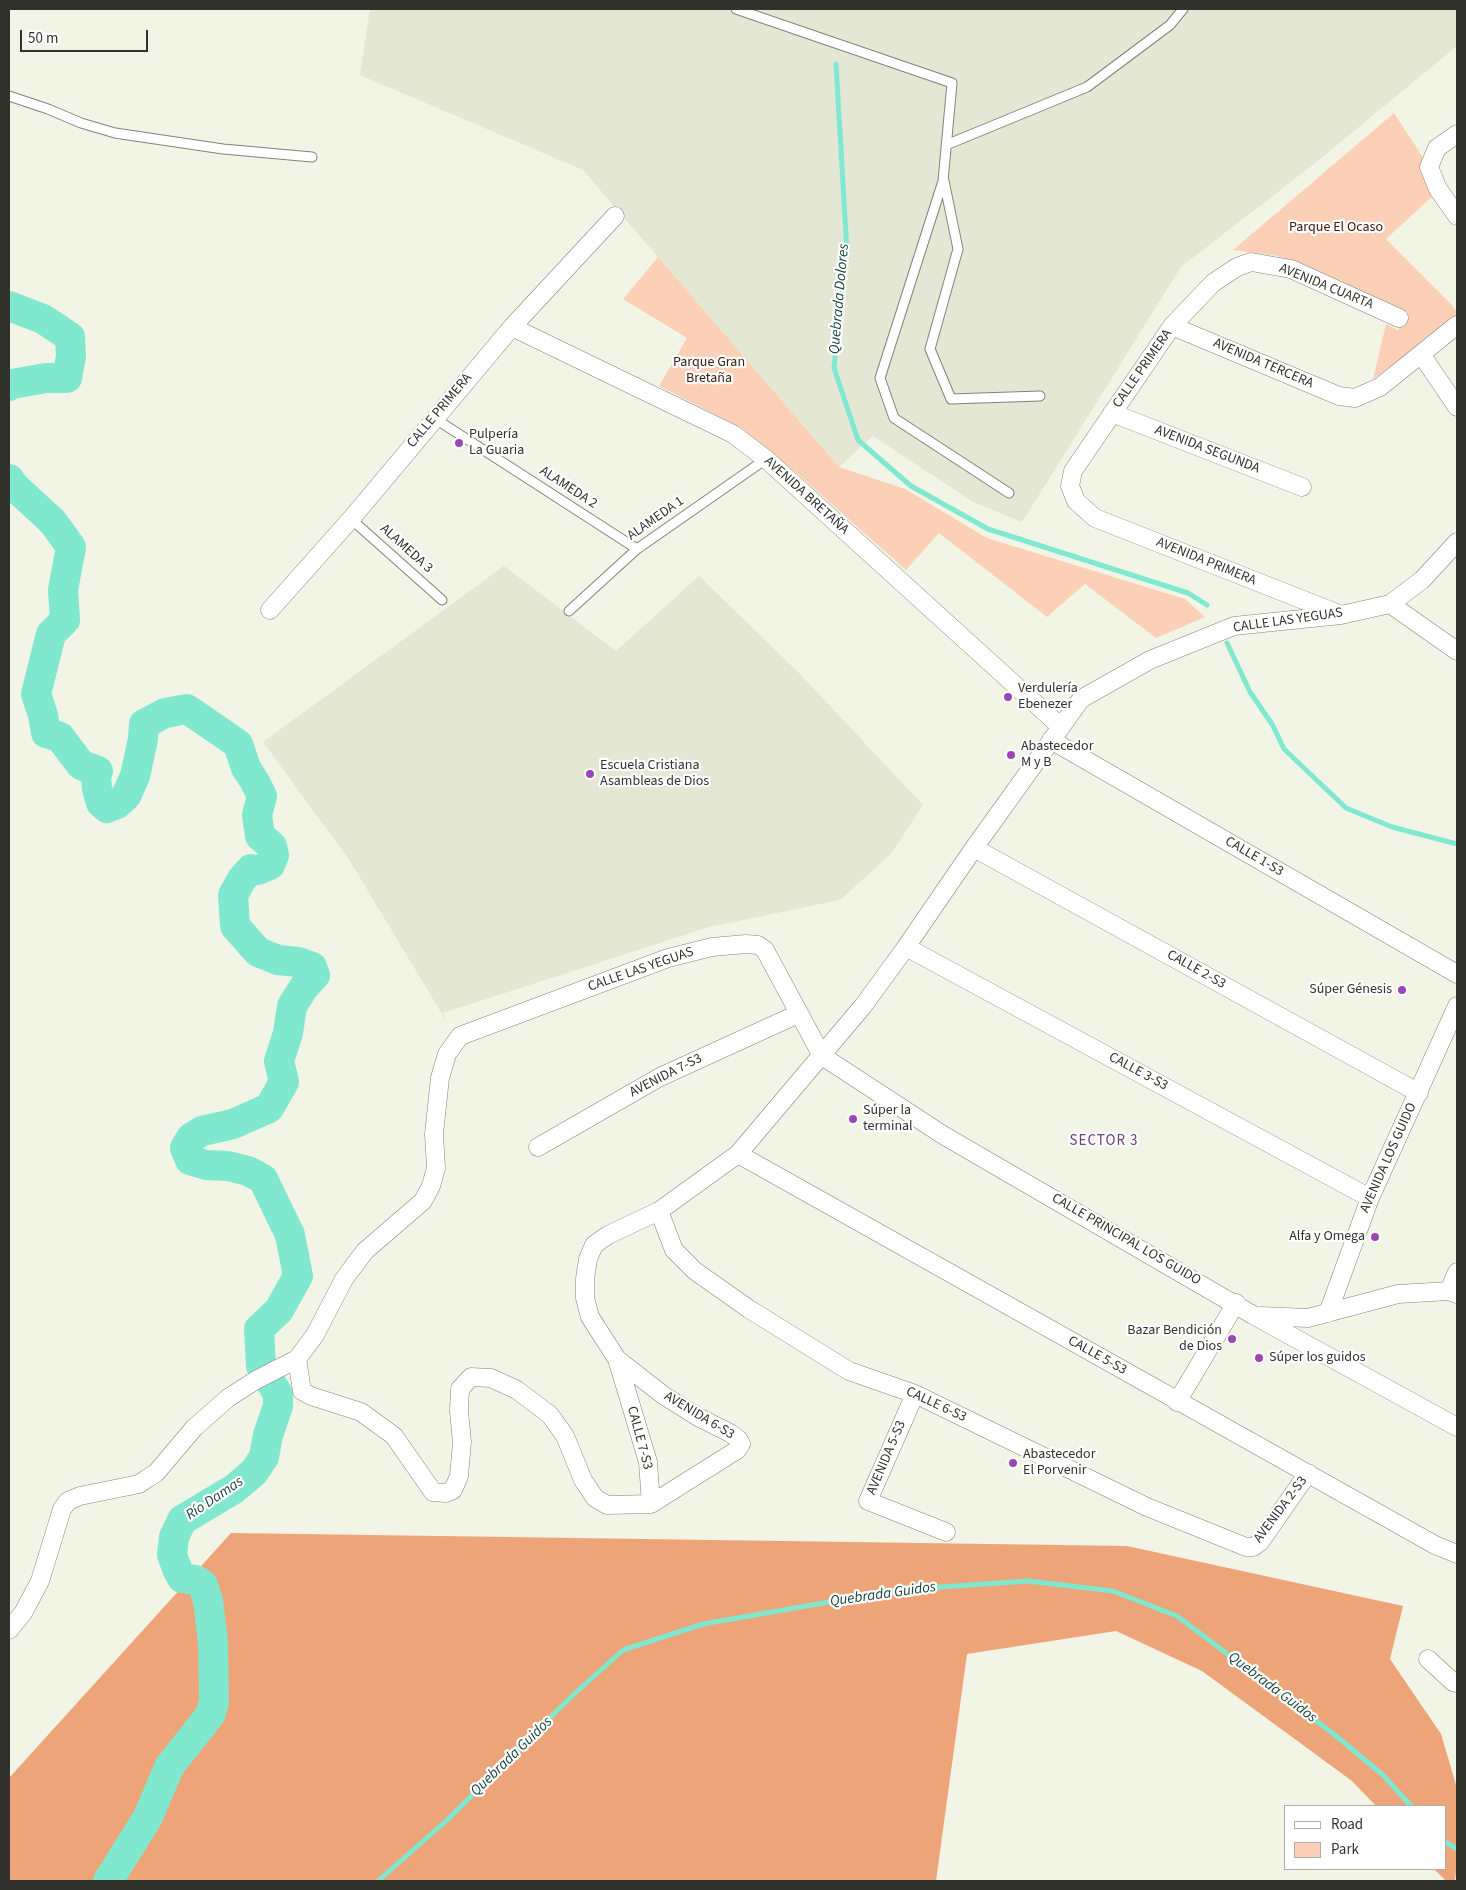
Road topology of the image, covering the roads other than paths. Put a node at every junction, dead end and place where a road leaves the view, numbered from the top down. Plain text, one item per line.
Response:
1 (736, 9) edge
2 (1183, 9) edge
3 (9, 96) edge
4 (1457, 134) edge
5 (946, 145) junction
6 (312, 157) dead end
7 (944, 181) junction
8 (615, 216) dead end
9 (1457, 216) edge
10 (1251, 262) joint
11 (1399, 318) dead end
12 (1172, 326) junction
13 (1457, 326) edge
14 (512, 327) junction
15 (1421, 354) junction
16 (1040, 396) dead end
17 (1457, 407) edge
18 (1112, 413) junction
19 (434, 418) junction
20 (766, 459) junction
21 (1302, 487) dead end
22 (1009, 493) dead end
23 (1076, 501) joint
24 (351, 519) junction
25 (1457, 542) edge
26 (637, 549) junction
27 (442, 600) dead end
28 (1390, 604) junction
29 (270, 610) dead end
30 (569, 611) dead end
31 (1341, 615) junction
32 (1457, 651) edge
33 (1055, 733) junction
34 (974, 848) junction
35 (906, 947) junction
36 (1457, 974) edge
37 (1457, 1006) edge
38 (798, 1014) junction
39 (822, 1056) junction
40 (1418, 1093) junction
41 (538, 1148) dead end
42 (738, 1154) junction
43 (1370, 1198) junction
44 (660, 1211) junction
45 (1457, 1272) edge
46 (1453, 1292) edge
47 (1236, 1303) junction
48 (1328, 1313) junction
49 (1253, 1315) junction
50 (297, 1359) junction
51 (617, 1359) junction
52 (915, 1394) junction
53 (1177, 1402) junction
54 (1457, 1427) edge
55 (1308, 1473) junction
56 (651, 1504) junction
57 (946, 1532) dead end
58 (1253, 1547) joint
59 (1457, 1554) edge
60 (9, 1630) edge
61 (1428, 1659) dead end
62 (1457, 1683) edge

1 - 5 lane
2 - 5 lane
3 - 6 lane
4 - 9 street
5 - 7 lane
7 - 16 lane
7 - 22 lane
8 - 14 street, CALLE PRIMERA
10 - 11 street, AVENIDA CUARTA
10 - 12 street, CALLE PRIMERA
12 - 15 street, AVENIDA TERCERA
12 - 18 street, CALLE PRIMERA
13 - 15 street
14 - 19 street, CALLE PRIMERA
14 - 20 street, AVENIDA BRETAÑA
15 - 17 street
18 - 21 street, AVENIDA SEGUNDA
18 - 23 street, CALLE PRIMERA
19 - 24 street, CALLE PRIMERA
19 - 26 lane, ALAMEDA 2
20 - 26 lane, ALAMEDA 1
20 - 33 street, AVENIDA BRETAÑA
23 - 31 street, AVENIDA PRIMERA
24 - 27 lane, ALAMEDA 3
24 - 29 street, CALLE PRIMERA
25 - 28 street, CALLE LAS YEGUAS
26 - 30 lane, ALAMEDA 1
28 - 31 street, CALLE LAS YEGUAS
28 - 32 street
31 - 33 street, CALLE LAS YEGUAS
33 - 34 street, CALLE LAS YEGUAS
33 - 36 street, CALLE 1-S3
34 - 35 street, CALLE LAS YEGUAS
34 - 40 street, CALLE 2-S3
35 - 39 street, CALLE LAS YEGUAS
35 - 43 street, CALLE 3-S3
37 - 40 street, AVENIDA LOS GUIDO
38 - 39 street, CALLE LAS YEGUAS
38 - 41 street, AVENIDA 7-S3
38 - 50 street, CALLE LAS YEGUAS
39 - 42 street, CALLE 7-S3
39 - 47 street, CALLE PRINCIPAL LOS GUIDO
40 - 43 street, AVENIDA LOS GUIDO
42 - 44 street, CALLE 7-S3
42 - 53 street, CALLE 5-S3
43 - 48 street, AVENIDA LOS GUIDO
44 - 51 street, CALLE 7-S3
44 - 52 street, CALLE 6-S3
45 - 46 street
46 - 48 street
47 - 49 street, CALLE PRINCIPAL LOS GUIDO
47 - 53 street
48 - 49 street
49 - 54 street, CALLE PRINCIPAL LOS GUIDO
50 - 56 street
50 - 60 street, CALLE LAS YEGUAS
51 - 56 street, CALLE 7-S3
51 - 56 street, AVENIDA 6-S3
52 - 57 street, AVENIDA 5-S3
52 - 58 street, CALLE 6-S3
53 - 55 street, CALLE 5-S3
55 - 58 street, AVENIDA 2-S3
55 - 59 street, CALLE 5-S3
61 - 62 street

